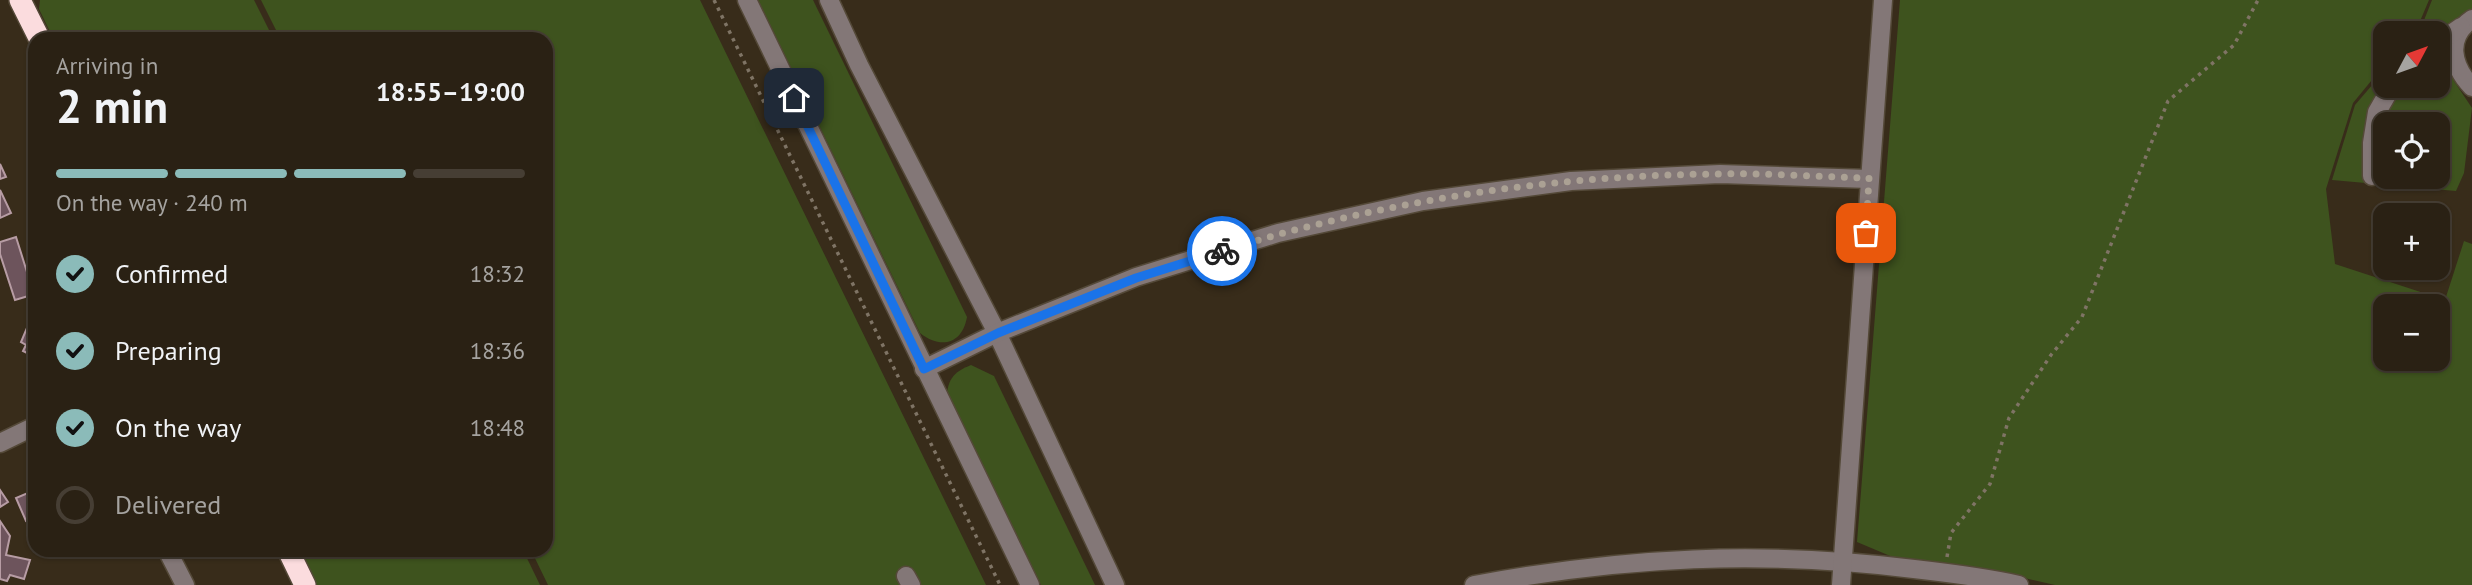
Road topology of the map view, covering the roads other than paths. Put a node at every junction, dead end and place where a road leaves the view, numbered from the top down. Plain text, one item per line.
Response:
1 (20, 0) edge
2 (747, 0) edge
3 (830, 0) edge
4 (1883, 0) edge
5 (2466, 23) edge
6 (36, 32) edge
7 (2450, 34) edge
8 (2472, 87) edge
9 (2385, 98) edge
10 (2372, 176) dead end
11 (1869, 178) junction
12 (998, 333) junction
13 (924, 369) junction
14 (28, 429) edge
15 (2, 438) edge
16 (171, 557) edge
17 (291, 557) edge
18 (1843, 560) junction
19 (186, 585) edge
20 (305, 585) edge
21 (1030, 585) edge
22 (1115, 585) edge
23 (1474, 585) edge
24 (1841, 585) edge
25 (2019, 585) edge

1 - 6 highway
2 - 13 street
3 - 12 street
4 - 11 street
5 - 7 street
5 - 8 street
9 - 10 street
11 - 12 street
11 - 18 street
12 - 13 street
12 - 22 street
13 - 21 street
14 - 15 street
16 - 19 street
17 - 20 highway
18 - 23 street
18 - 24 street
18 - 25 street

